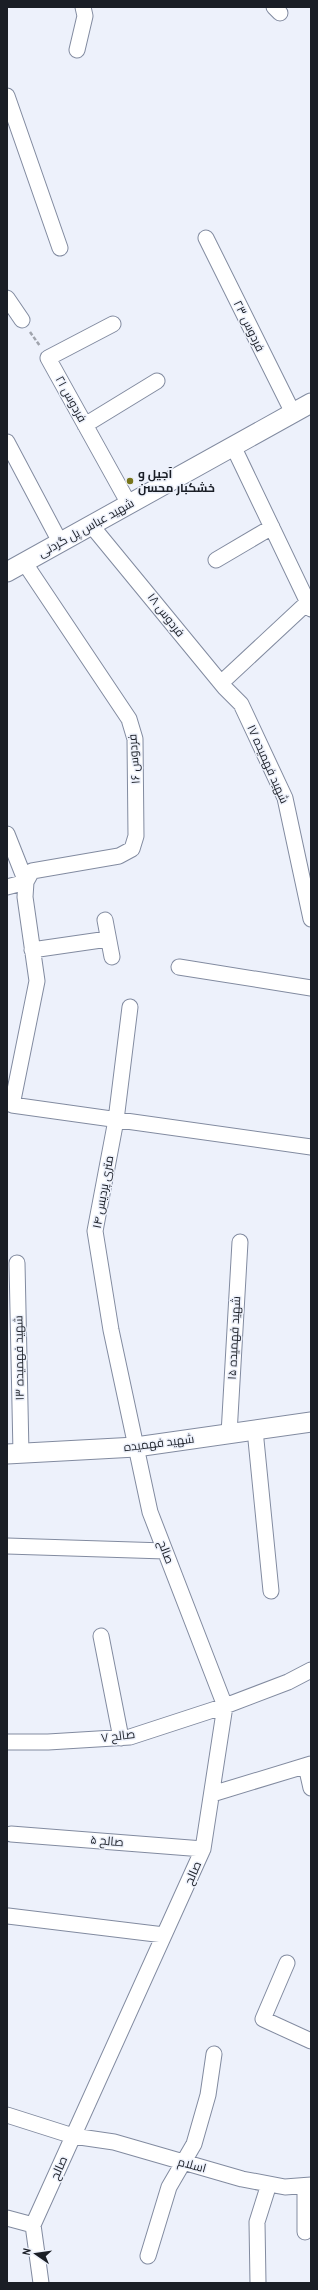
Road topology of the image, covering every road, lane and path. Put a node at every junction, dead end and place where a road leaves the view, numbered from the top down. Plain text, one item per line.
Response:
1 (83, 7) edge
2 (77, 50) dead end
3 (7, 96) edge
4 (206, 238) dead end
5 (60, 248) dead end
6 (7, 298) edge
7 (22, 320) joint
8 (113, 324) dead end
9 (48, 358) junction
10 (157, 380) dead end
11 (311, 403) edge
12 (293, 413) junction
13 (86, 425) junction
14 (7, 442) edge
15 (233, 446) junction
16 (129, 504) junction
17 (91, 525) junction
18 (272, 527) junction
19 (60, 542) junction
20 (216, 560) dead end
21 (24, 562) junction
22 (7, 572) edge
23 (308, 596) edge
24 (221, 683) junction
25 (241, 704) joint
26 (7, 834) edge
27 (26, 882) junction
28 (307, 882) edge
29 (7, 887) edge
30 (311, 919) edge
31 (105, 920) dead end
32 (108, 939) junction
33 (32, 950) junction
34 (112, 958) dead end
35 (179, 967) dead end
36 (311, 988) edge
37 (130, 1007) dead end
38 (116, 1120) junction
39 (311, 1147) edge
40 (240, 1242) dead end
41 (17, 1263) dead end
42 (311, 1422) edge
43 (255, 1430) junction
44 (229, 1434) junction
45 (136, 1447) junction
46 (14, 1453) edge
47 (7, 1546) edge
48 (165, 1551) junction
49 (272, 1591) dead end
50 (101, 1636) dead end
51 (311, 1670) edge
52 (226, 1706) junction
53 (121, 1738) junction
54 (7, 1742) edge
55 (309, 1765) edge
56 (311, 1788) edge
57 (212, 1794) junction
58 (10, 1834) dead end
59 (203, 1849) junction
60 (8, 1916) edge
61 (164, 1935) junction
62 (287, 1963) dead end
63 (311, 2041) edge
64 (214, 2054) dead end
65 (7, 2115) edge
66 (73, 2136) junction
67 (182, 2162) junction
68 (269, 2184) junction
69 (308, 2186) edge
70 (7, 2218) edge
71 (33, 2225) junction
72 (305, 2232) dead end
73 (148, 2256) dead end
74 (41, 2283) edge
75 (258, 2283) edge

1 - 2 street
3 - 5 street
4 - 12 street, فردوس ۲۳
6 - 7 street
7 - 9 path
8 - 9 street
9 - 13 street, فردوس ۲۱
10 - 13 street
11 - 12 street, شهید عباس پل گردنی
12 - 15 street, شهید عباس پل گردنی
13 - 16 street, فردوس ۲۱
14 - 19 street
15 - 16 street, شهید عباس پل گردنی
15 - 18 street
16 - 17 street, شهید عباس پل گردنی
17 - 19 street, شهید عباس پل گردنی
17 - 24 street, فردوس ۱۸
18 - 20 street
18 - 23 street
19 - 21 street, شهید عباس پل گردنی
21 - 22 street, شهید عباس پل گردنی
21 - 27 street, فردوس ۱۶
23 - 24 street
24 - 25 street, فردوس ۱۸
25 - 28 street, شهید فهمیده ۱۷
26 - 27 street
27 - 29 street
27 - 33 street
28 - 30 street, شهید فهمیده ۱۷
31 - 32 street
32 - 33 street
32 - 34 street
33 - 38 street
35 - 36 street
37 - 38 street, ۱۴ متری پردیس
38 - 39 street
38 - 45 street, ۱۴ متری پردیس
40 - 44 street, شهید فهمیده ۱۵
41 - 46 street, شهید فهمیده ۱۳
42 - 43 street, شهید فهمیده
43 - 44 street, شهید فهمیده
43 - 49 street
44 - 45 street, شهید فهمیده
45 - 46 street, شهید فهمیده
45 - 48 street, صالح
47 - 48 street
48 - 52 street, صالح
50 - 53 street
51 - 52 street, صالح ۷
52 - 53 street, صالح ۷
52 - 57 street, صالح
53 - 54 street, صالح ۷
55 - 56 street
55 - 57 street
57 - 59 street, صالح
58 - 59 street, صالح ۵
59 - 61 street, صالح
60 - 61 street
61 - 66 street, صالح
62 - 63 street
64 - 67 street
65 - 66 street, اسلام
66 - 67 street, اسلام
66 - 71 street, صالح
67 - 68 street, اسلام
67 - 73 street
68 - 69 street, اسلام
68 - 75 street
69 - 72 street
70 - 71 street
71 - 74 street

